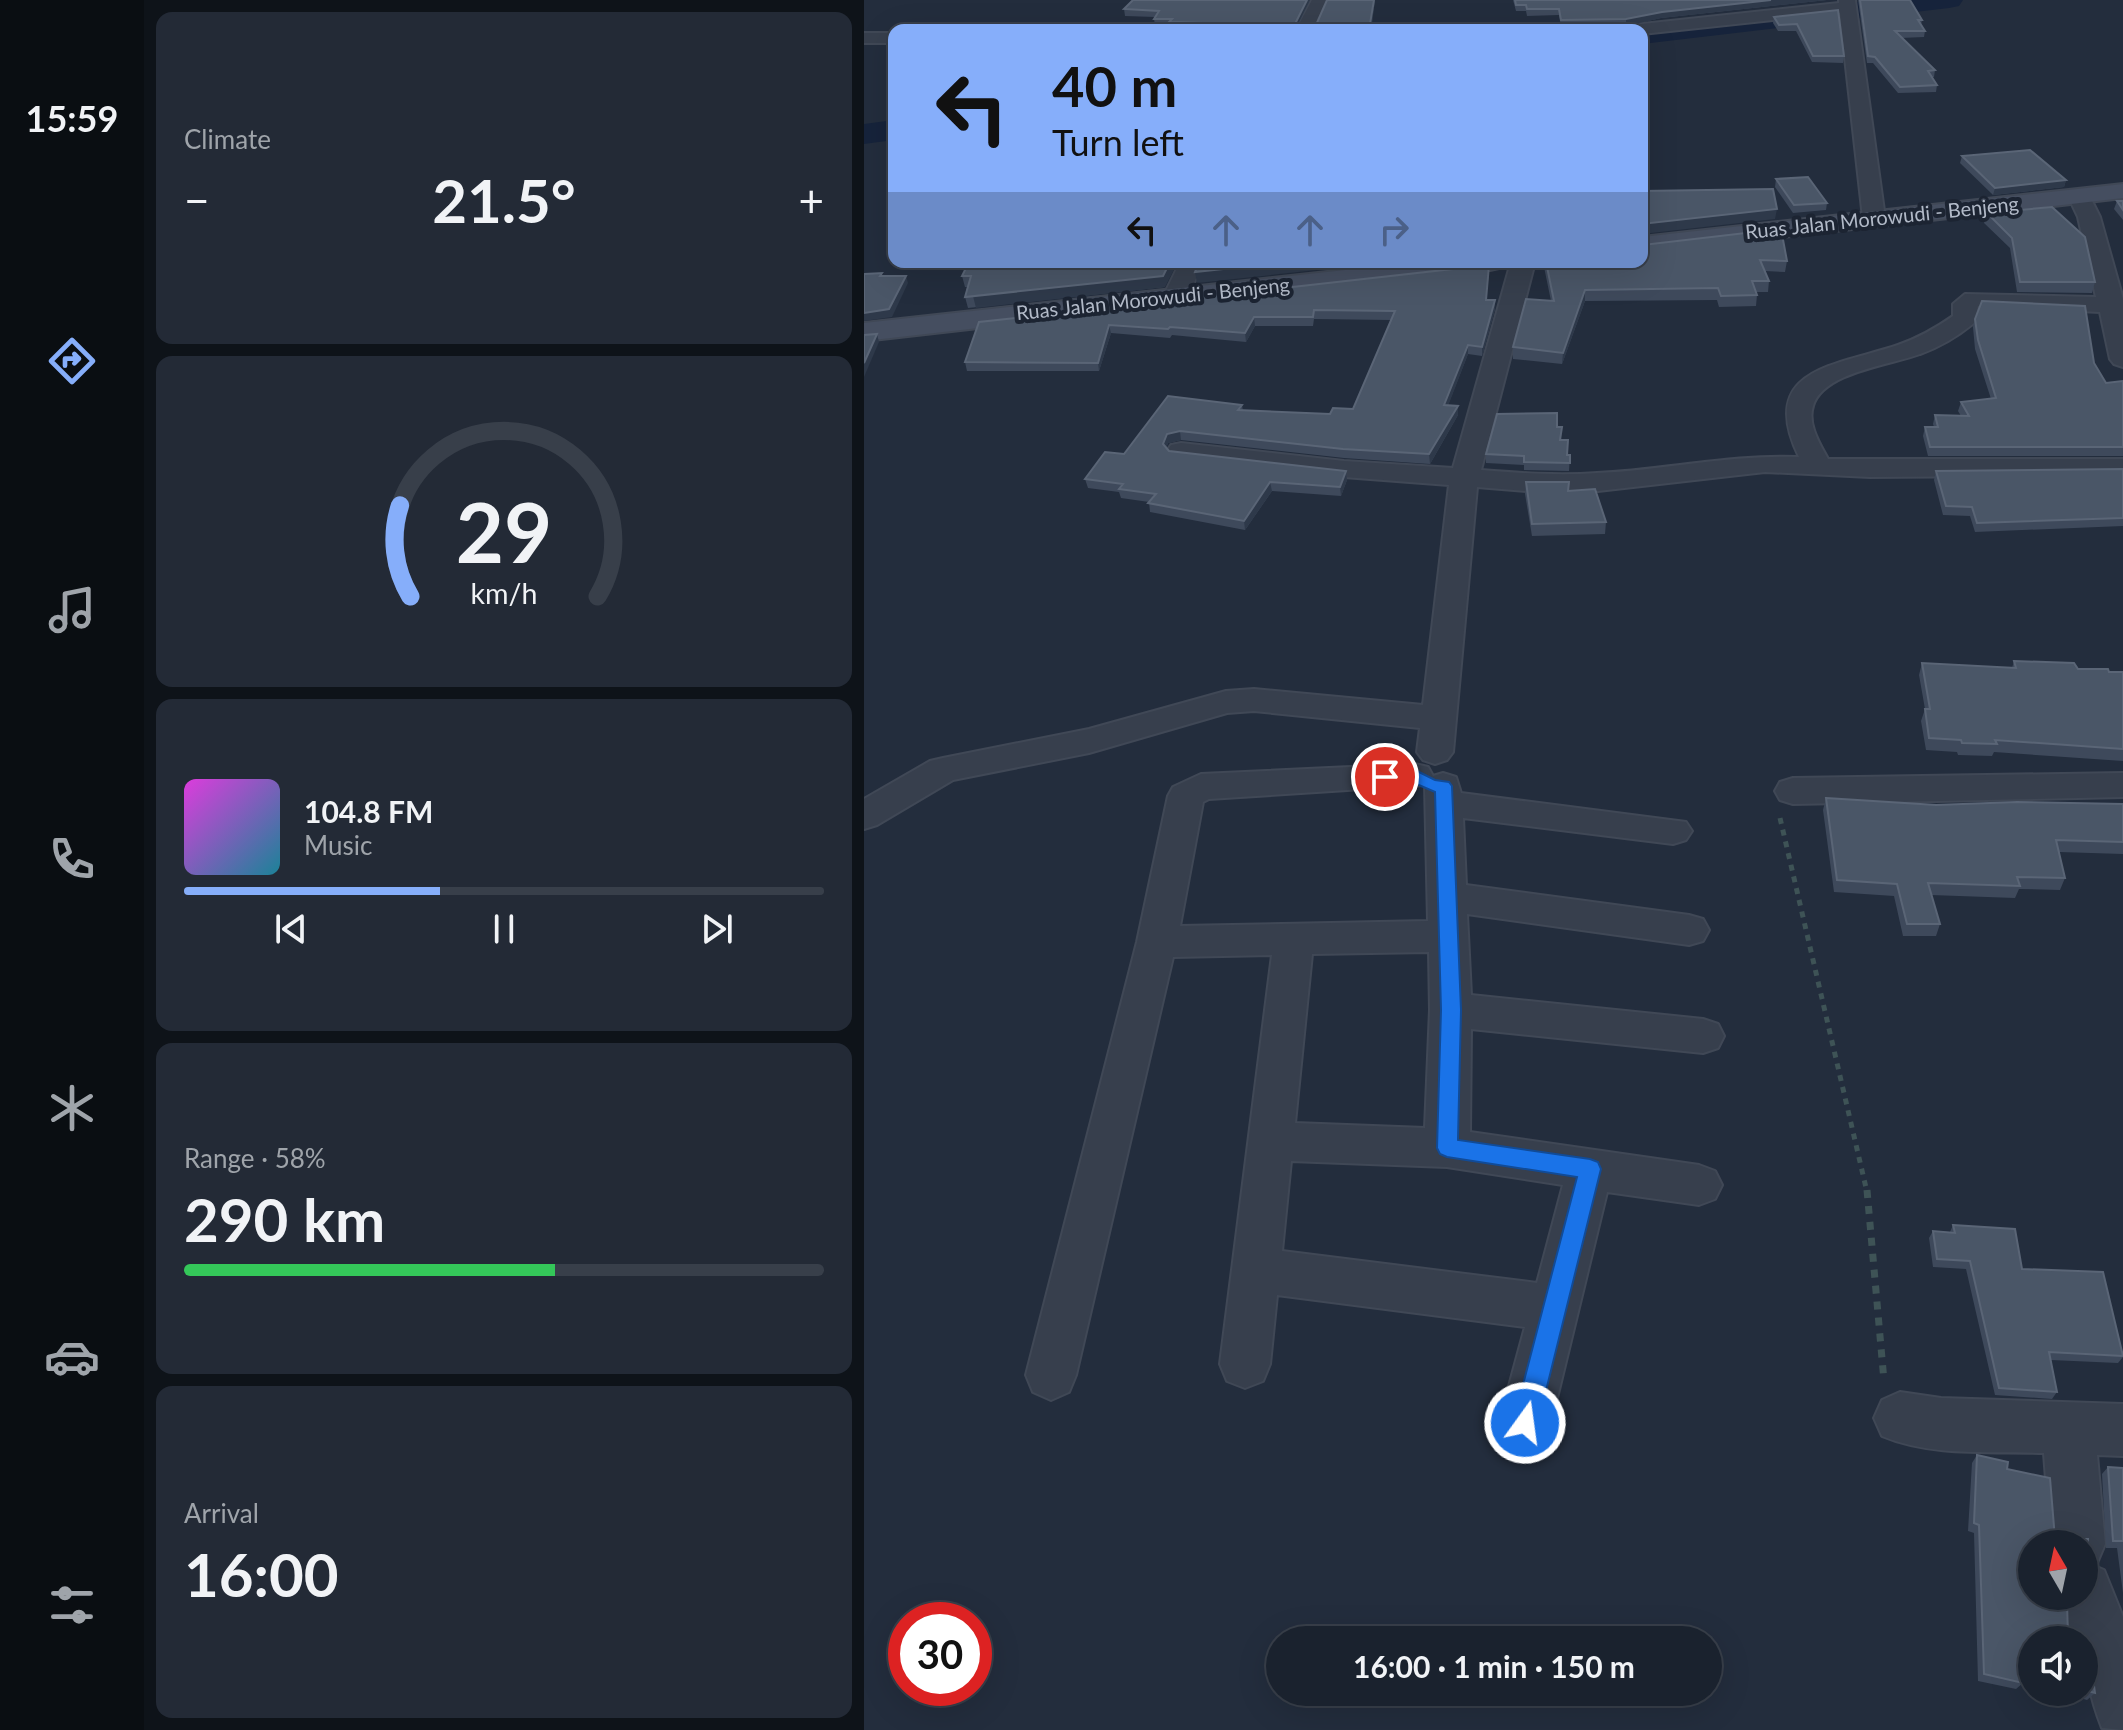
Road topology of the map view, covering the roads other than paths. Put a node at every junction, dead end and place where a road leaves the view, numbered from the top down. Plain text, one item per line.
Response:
1 (1320, 0) edge
2 (1847, 3) edge
3 (1308, 24) edge
4 (1648, 28) edge
5 (864, 38) edge
6 (888, 38) edge
7 (2123, 191) edge
8 (2079, 196) junction
9 (1874, 218) junction
10 (1648, 244) edge
11 (1189, 268) edge
12 (1436, 268) edge
13 (1521, 268) edge
14 (1175, 297) junction
15 (2116, 306) edge
16 (864, 332) edge
17 (2123, 359) edge
18 (1181, 451) edge
19 (1817, 465) junction
20 (2123, 467) edge
21 (1464, 479) junction
22 (1434, 767) junction
23 (2123, 785) edge
24 (1793, 791) road end
25 (864, 816) edge
26 (1673, 831) dead end
27 (1448, 917) junction
28 (1689, 930) dead end
29 (1294, 939) junction
30 (1157, 942) junction
31 (1451, 1010) junction
32 (1703, 1036) dead end
33 (1271, 1141) junction
34 (1447, 1148) junction
35 (1590, 1169) junction
36 (1699, 1185) dead end
37 (1256, 1270) junction
38 (1555, 1308) junction
39 (1245, 1364) dead end
40 (1051, 1375) dead end
41 (1900, 1418) road end
42 (1525, 1423) dead end
43 (2068, 1428) junction
44 (2123, 1430) edge
45 (2077, 1530) edge
46 (2092, 1610) edge
47 (2123, 1707) edge

1 - 3 street
2 - 4 street
2 - 9 street
5 - 6 street
7 - 8 main road, Ruas Jalan Morowudi - Benjeng
8 - 9 main road, Ruas Jalan Morowudi - Benjeng
8 - 15 street
9 - 10 main road, Ruas Jalan Morowudi - Benjeng
11 - 14 street
12 - 14 main road, Ruas Jalan Morowudi - Benjeng
13 - 21 street
14 - 16 main road, Ruas Jalan Morowudi - Benjeng
15 - 17 street
15 - 19 street
18 - 21 street
19 - 20 street
19 - 21 street
21 - 22 street
22 - 25 street
22 - 26 street
22 - 27 street
22 - 30 street
23 - 24 street
27 - 28 street
27 - 29 street
27 - 31 street
29 - 30 street
29 - 33 street
30 - 40 street
31 - 32 street
31 - 34 street
33 - 34 street
33 - 37 street
34 - 35 street
35 - 36 street
35 - 38 street
37 - 38 street
37 - 39 street
38 - 42 street
41 - 43 street
43 - 44 street
43 - 45 street
46 - 47 street

